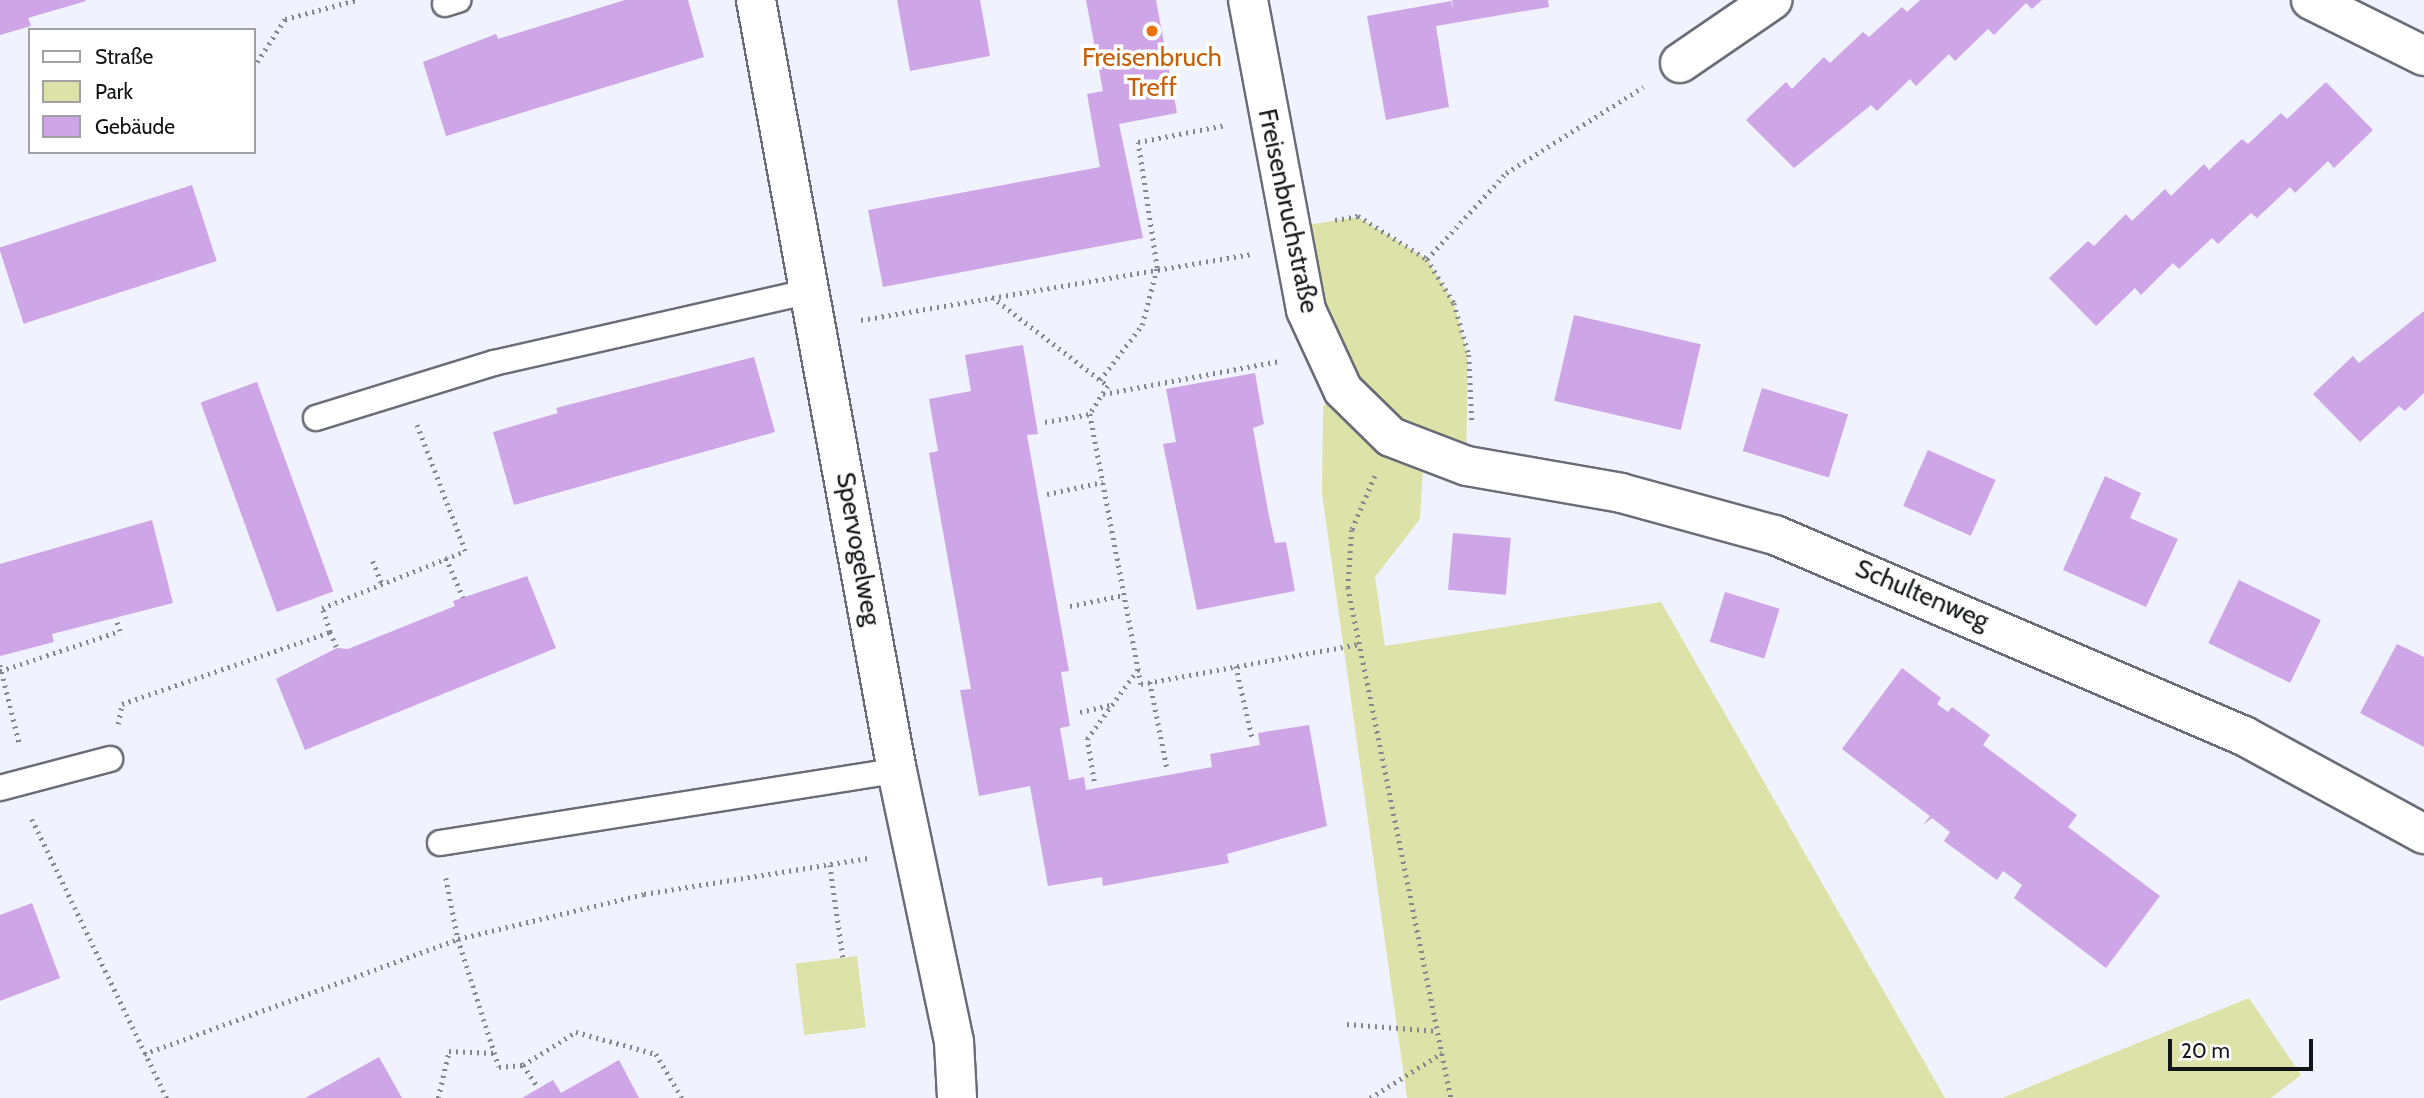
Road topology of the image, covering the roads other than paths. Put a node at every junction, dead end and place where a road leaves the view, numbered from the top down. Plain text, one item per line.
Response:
1 (756, 0) edge
2 (1248, 0) edge
3 (1772, 0) edge
4 (2311, 0) edge
5 (2424, 56) edge
6 (1680, 63) road end
7 (815, 309) junction
8 (316, 418) dead end
9 (1391, 437) joint
10 (110, 759) road end
11 (897, 771) junction
12 (15, 784) edge
13 (2424, 834) edge
14 (440, 843) road end
15 (957, 1098) edge

1 - 7 street, Spervogelweg
2 - 9 street, Freisenbruchstraße
3 - 6 street
4 - 5 street
7 - 8 lane
7 - 11 street, Spervogelweg
9 - 13 street, Schultenweg
10 - 12 lane
11 - 14 lane
11 - 15 street, Spervogelweg

